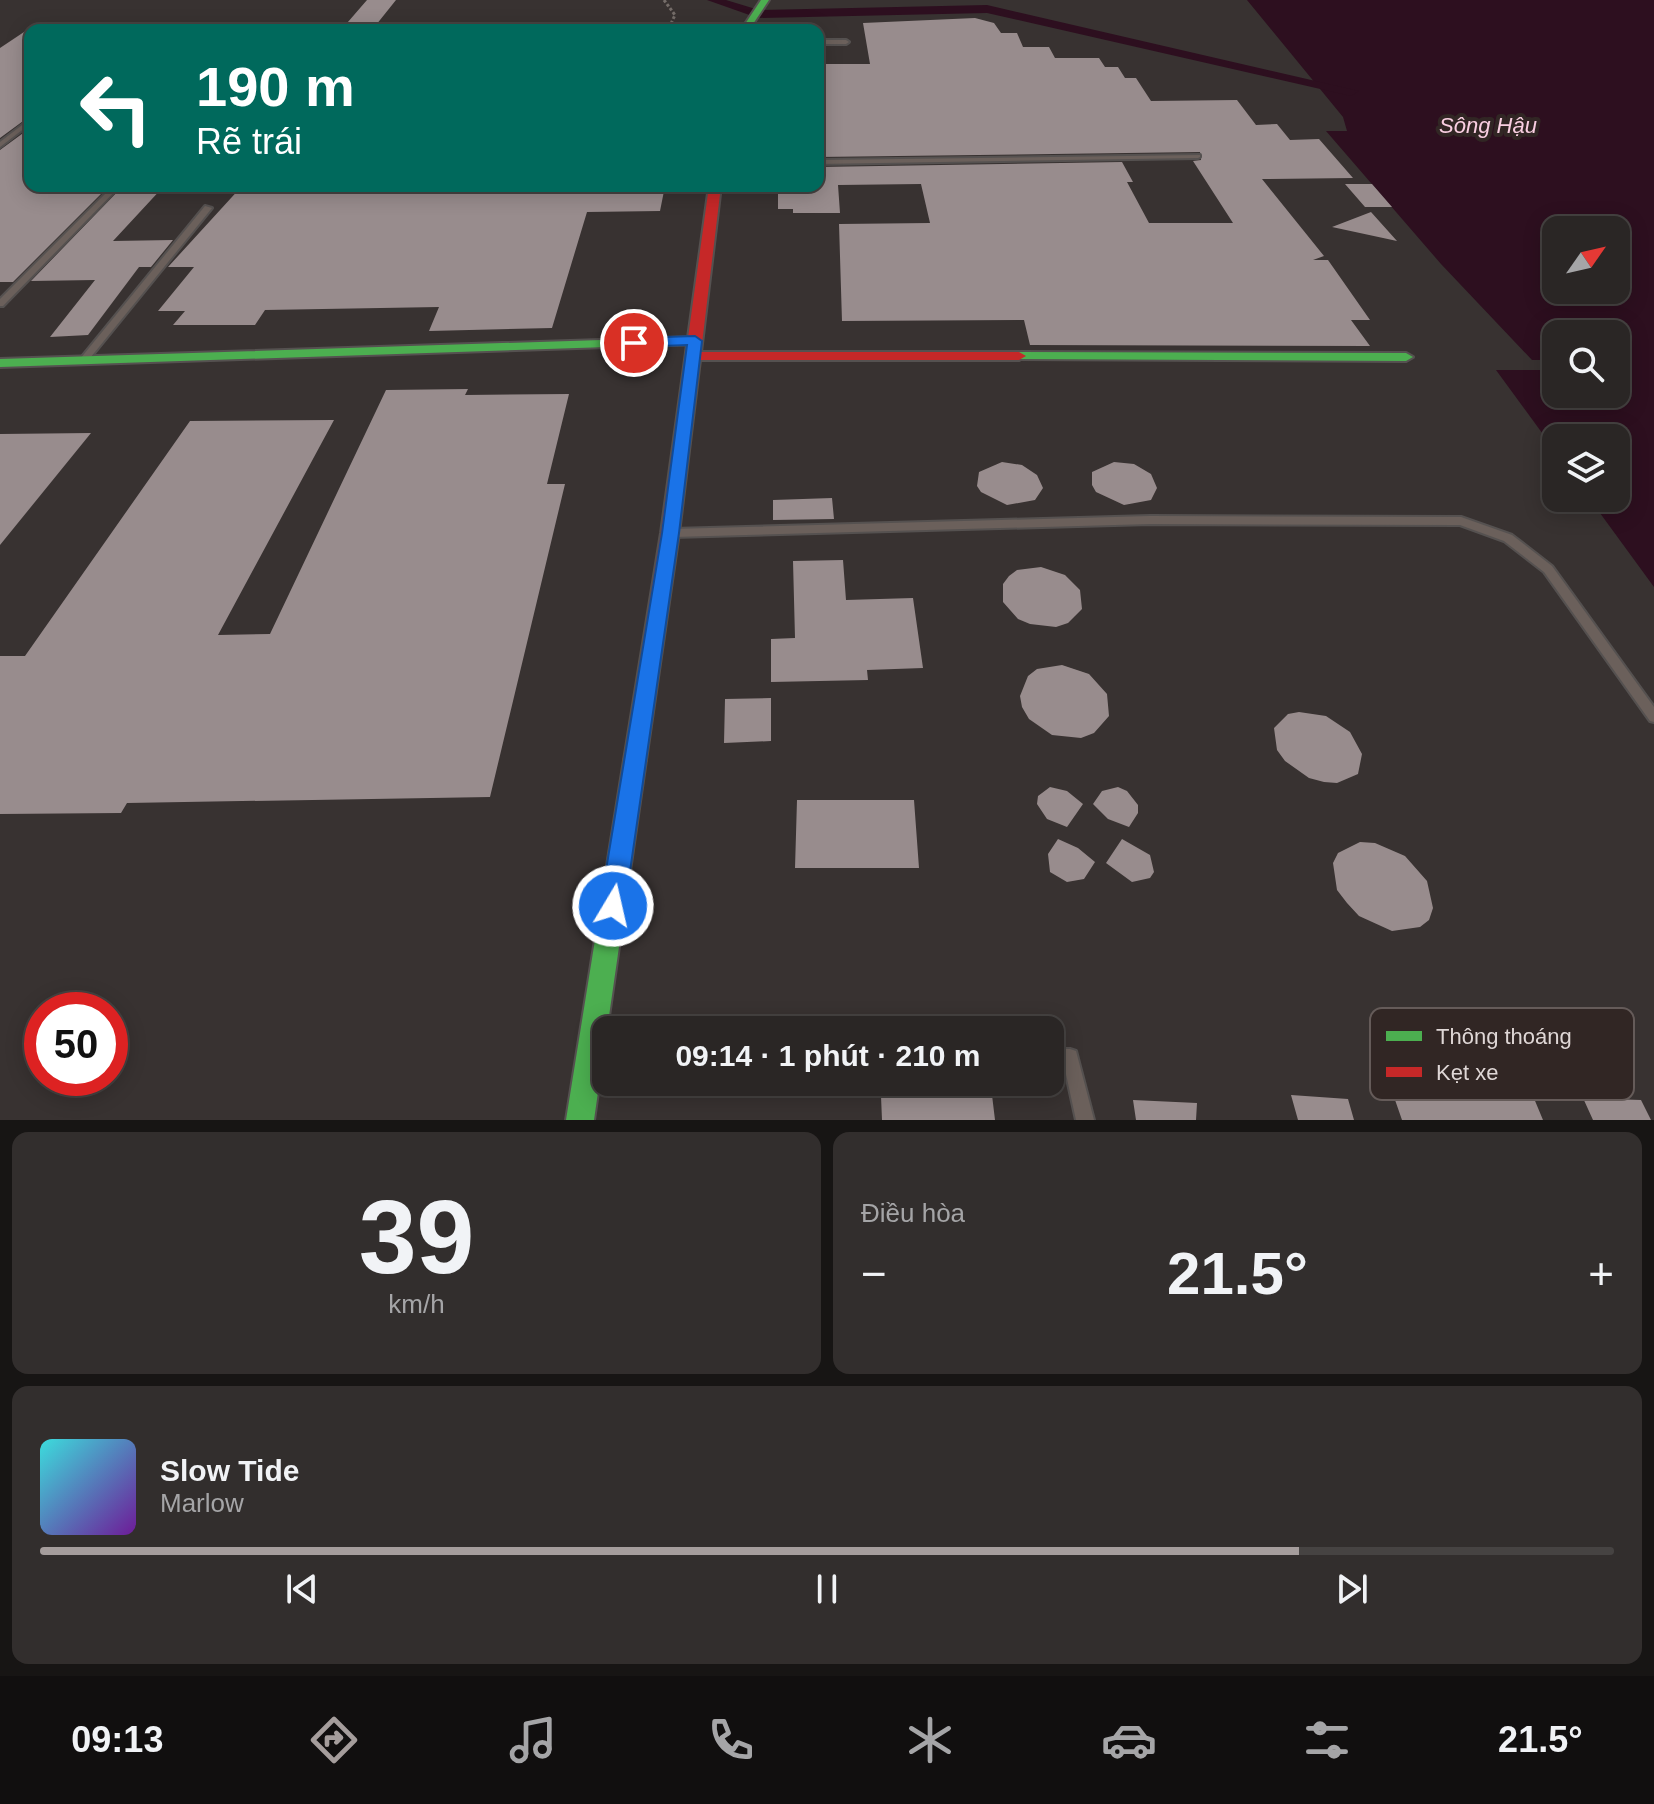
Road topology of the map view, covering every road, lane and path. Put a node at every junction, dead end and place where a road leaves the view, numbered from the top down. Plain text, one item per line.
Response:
1 (664, 0) edge
2 (765, 0) edge
3 (671, 24) edge
4 (749, 24) edge
5 (824, 42) edge
6 (846, 42) dead end
7 (24, 126) edge
8 (0, 145) edge
9 (1198, 156) dead end
10 (824, 162) edge
11 (111, 192) edge
12 (714, 192) edge
13 (208, 208) dead end
14 (0, 304) edge
15 (694, 348) junction
16 (1406, 357) dead end
17 (83, 361) junction
18 (0, 363) edge
19 (670, 533) junction
20 (1654, 717) edge
21 (603, 1016) edge
22 (1064, 1057) edge
23 (592, 1078) edge
24 (580, 1120) edge
25 (1085, 1120) edge

1 - 3 path
2 - 4 street
5 - 6 lane
7 - 8 lane
9 - 10 lane
11 - 14 lane
12 - 15 street
13 - 17 lane
15 - 16 street
15 - 17 street
15 - 19 street
17 - 18 street
19 - 20 lane
19 - 21 street
22 - 25 lane
23 - 24 street

